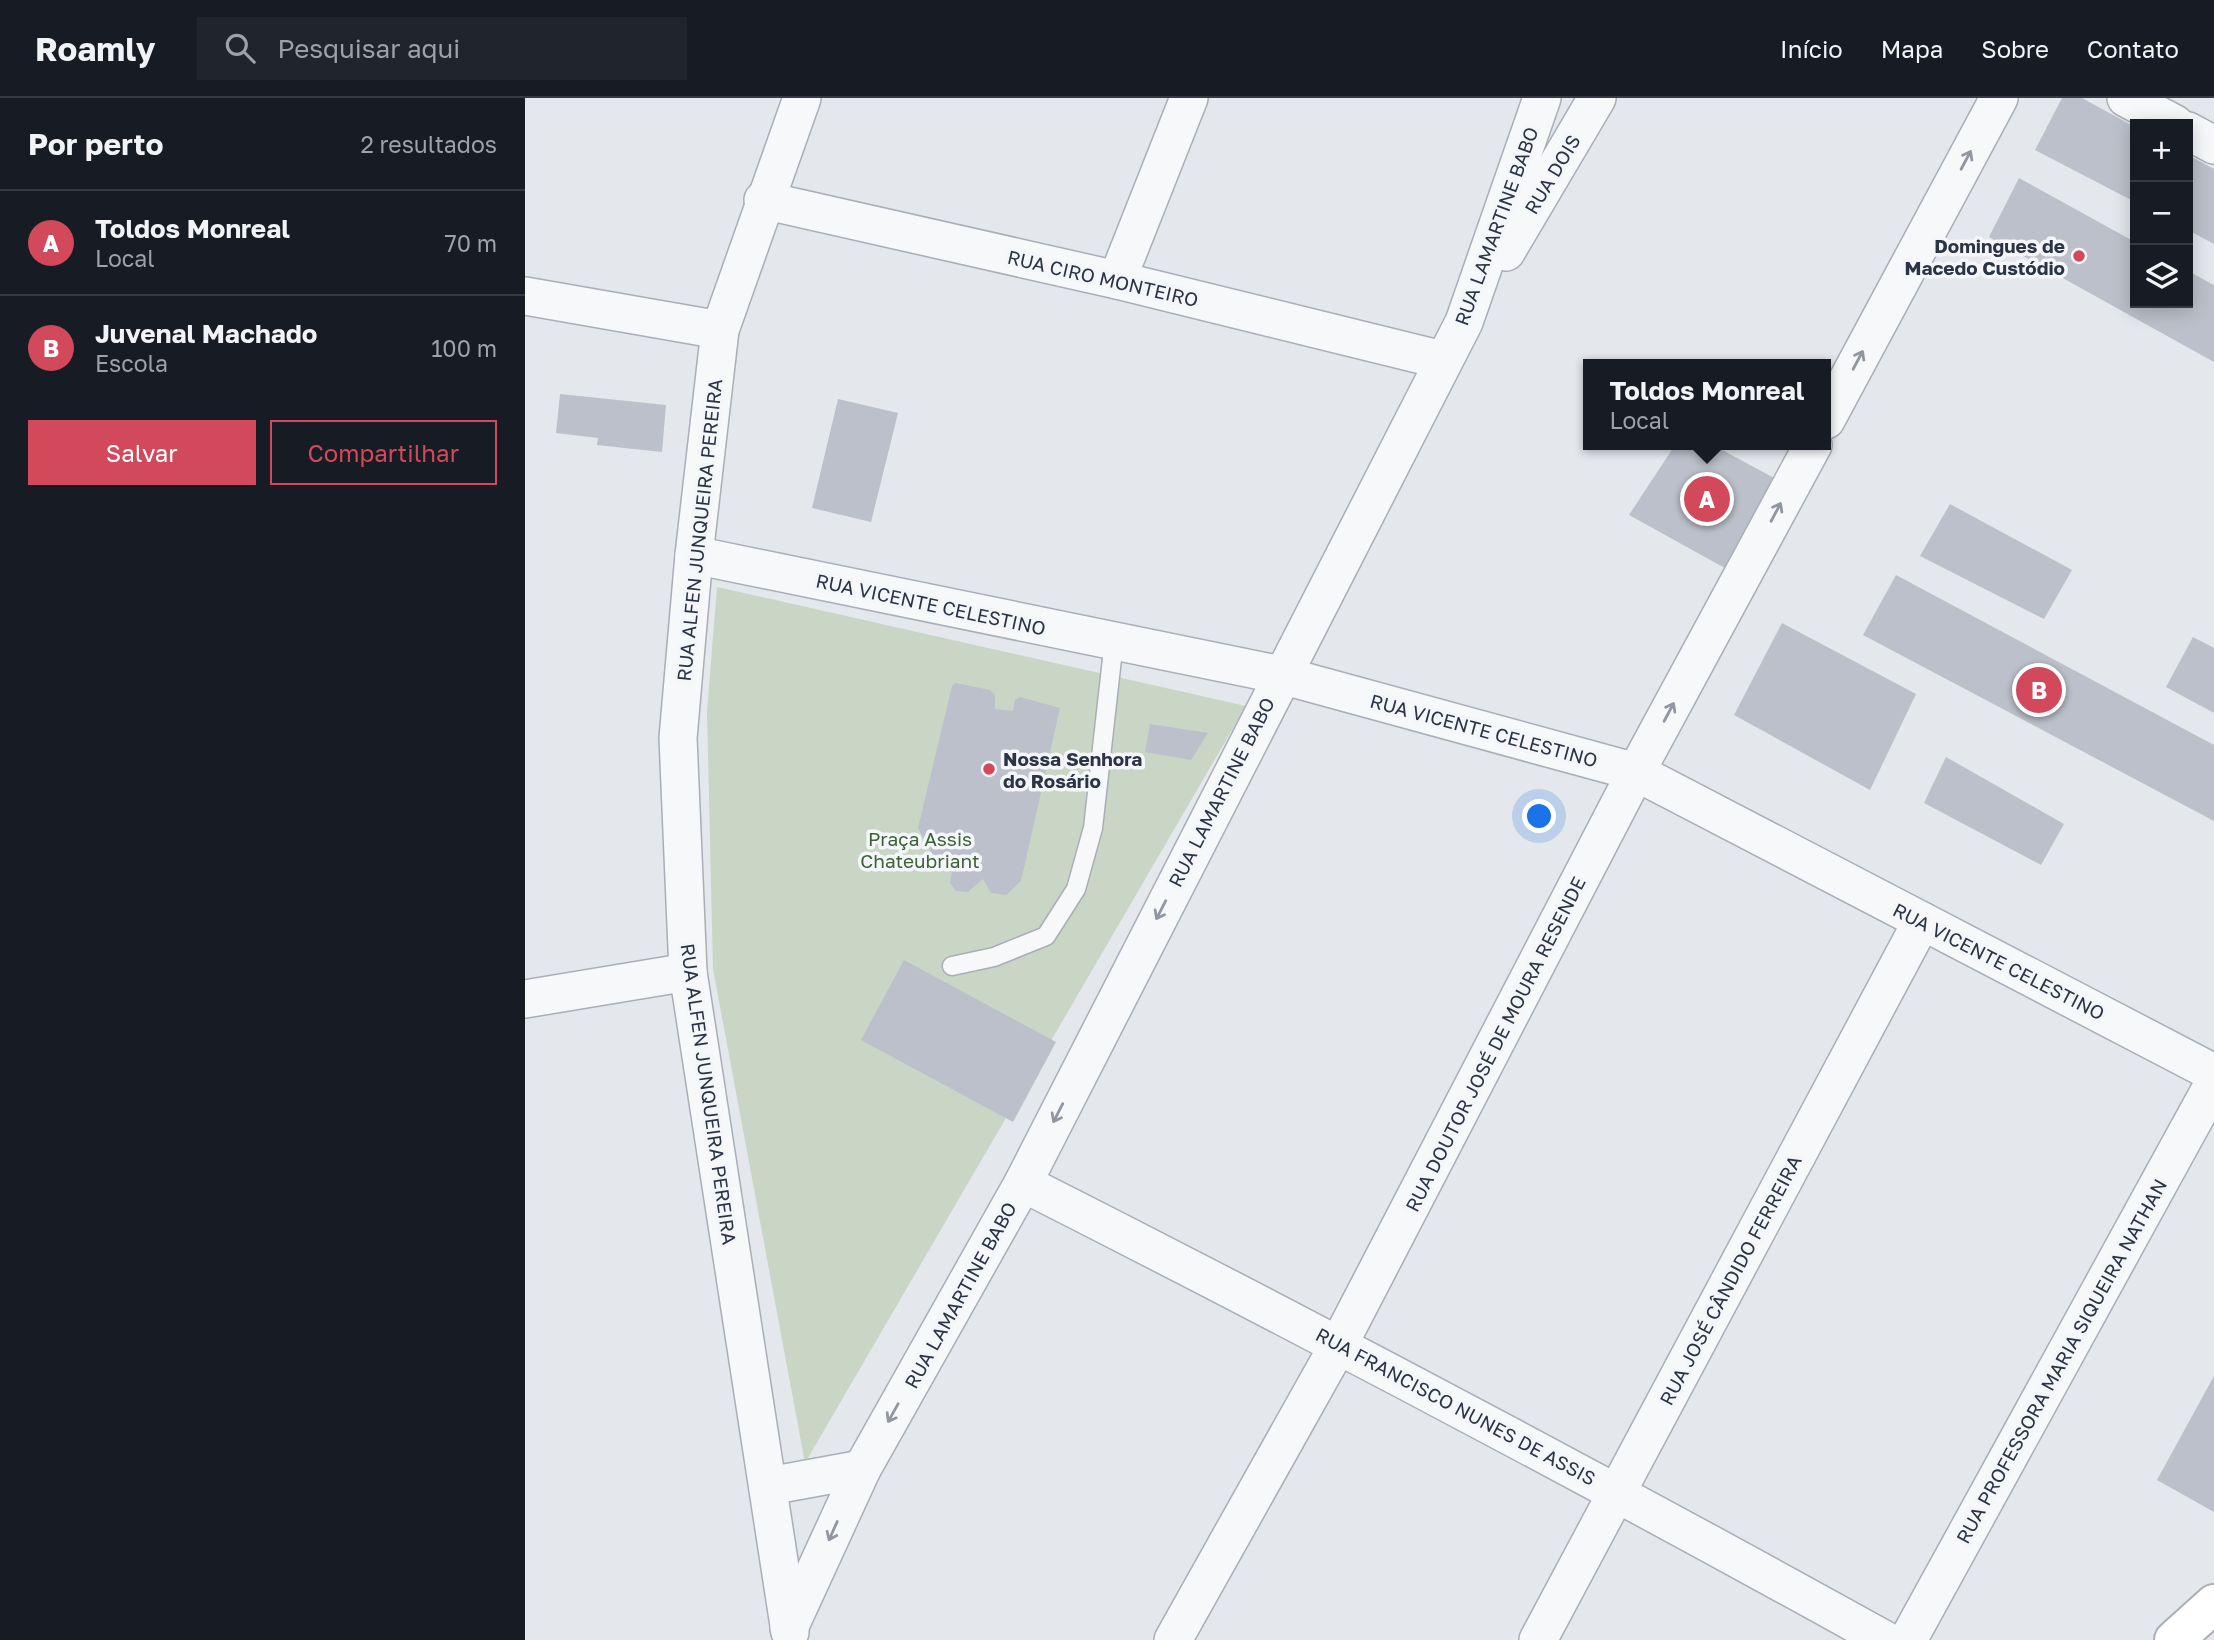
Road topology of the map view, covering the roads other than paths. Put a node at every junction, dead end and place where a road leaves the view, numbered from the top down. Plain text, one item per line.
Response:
1 (1189, 98) edge
2 (1542, 98) edge
3 (1597, 98) edge
4 (1999, 98) edge
5 (2126, 98) edge
6 (798, 99) edge
7 (2166, 119) edge
8 (2193, 134) edge
9 (2214, 145) edge
10 (763, 200) junction
11 (1117, 281) junction
12 (525, 296) edge
13 (1464, 322) junction
14 (720, 330) junction
15 (1442, 360) junction
16 (1831, 411) edge
17 (1810, 450) edge
18 (694, 555) junction
19 (1114, 641) junction
20 (1281, 674) junction
21 (1636, 772) junction
22 (1922, 921) junction
23 (952, 966) dead end
24 (688, 972) junction
25 (525, 999) edge
26 (2214, 1073) edge
27 (2214, 1083) edge
28 (1023, 1183) junction
29 (1339, 1344) junction
30 (862, 1469) junction
31 (769, 1486) junction
32 (1617, 1491) junction
33 (2214, 1604) edge
34 (790, 1634) edge
35 (1173, 1640) edge
36 (1538, 1640) edge
37 (1885, 1640) edge
38 (1908, 1640) edge
39 (2174, 1640) edge

1 - 11 street
2 - 13 street, RUA LAMARTINE BABO
3 - 13 street, RUA DOIS
16 -> 4 street
5 - 7 street
6 - 10 street, RUA ALFEN JUNQUEIRA PEREIRA
8 - 9 street
10 - 11 street, RUA CIRO MONTEIRO
10 - 14 street, RUA ALFEN JUNQUEIRA PEREIRA
11 - 15 street, RUA CIRO MONTEIRO
12 - 14 street
13 - 15 street, RUA LAMARTINE BABO
14 - 18 street, RUA ALFEN JUNQUEIRA PEREIRA
15 - 20 street, RUA LAMARTINE BABO
21 -> 17 street, RUA DOUTOR JOSÉ DE MOURA RESENDE
18 - 19 street, RUA VICENTE CELESTINO
18 - 24 street, RUA ALFEN JUNQUEIRA PEREIRA
19 - 20 street, RUA VICENTE CELESTINO
19 - 23 lane
20 - 21 street, RUA VICENTE CELESTINO
20 -> 28 street, RUA LAMARTINE BABO
21 - 22 street, RUA VICENTE CELESTINO
21 - 29 street, RUA DOUTOR JOSÉ DE MOURA RESENDE
22 - 26 street, RUA VICENTE CELESTINO
22 - 32 street, RUA JOSÉ CÂNDIDO FERREIRA
24 - 25 street
24 - 31 street, RUA ALFEN JUNQUEIRA PEREIRA
27 - 38 street, RUA PROFESSORA MARIA SIQUEIRA NATHAN
28 - 29 street, RUA FRANCISCO NUNES DE ASSIS
28 -> 30 street, RUA LAMARTINE BABO
29 - 32 street, RUA FRANCISCO NUNES DE ASSIS
29 - 35 street, RUA DOUTOR JOSÉ DE MOURA RESENDE
30 - 31 street
30 -> 34 street, RUA LAMARTINE BABO
31 - 34 street, RUA ALFEN JUNQUEIRA PEREIRA
32 - 36 street, RUA JOSÉ CÂNDIDO FERREIRA
32 - 37 street, RUA FRANCISCO NUNES DE ASSIS
33 - 39 main road

